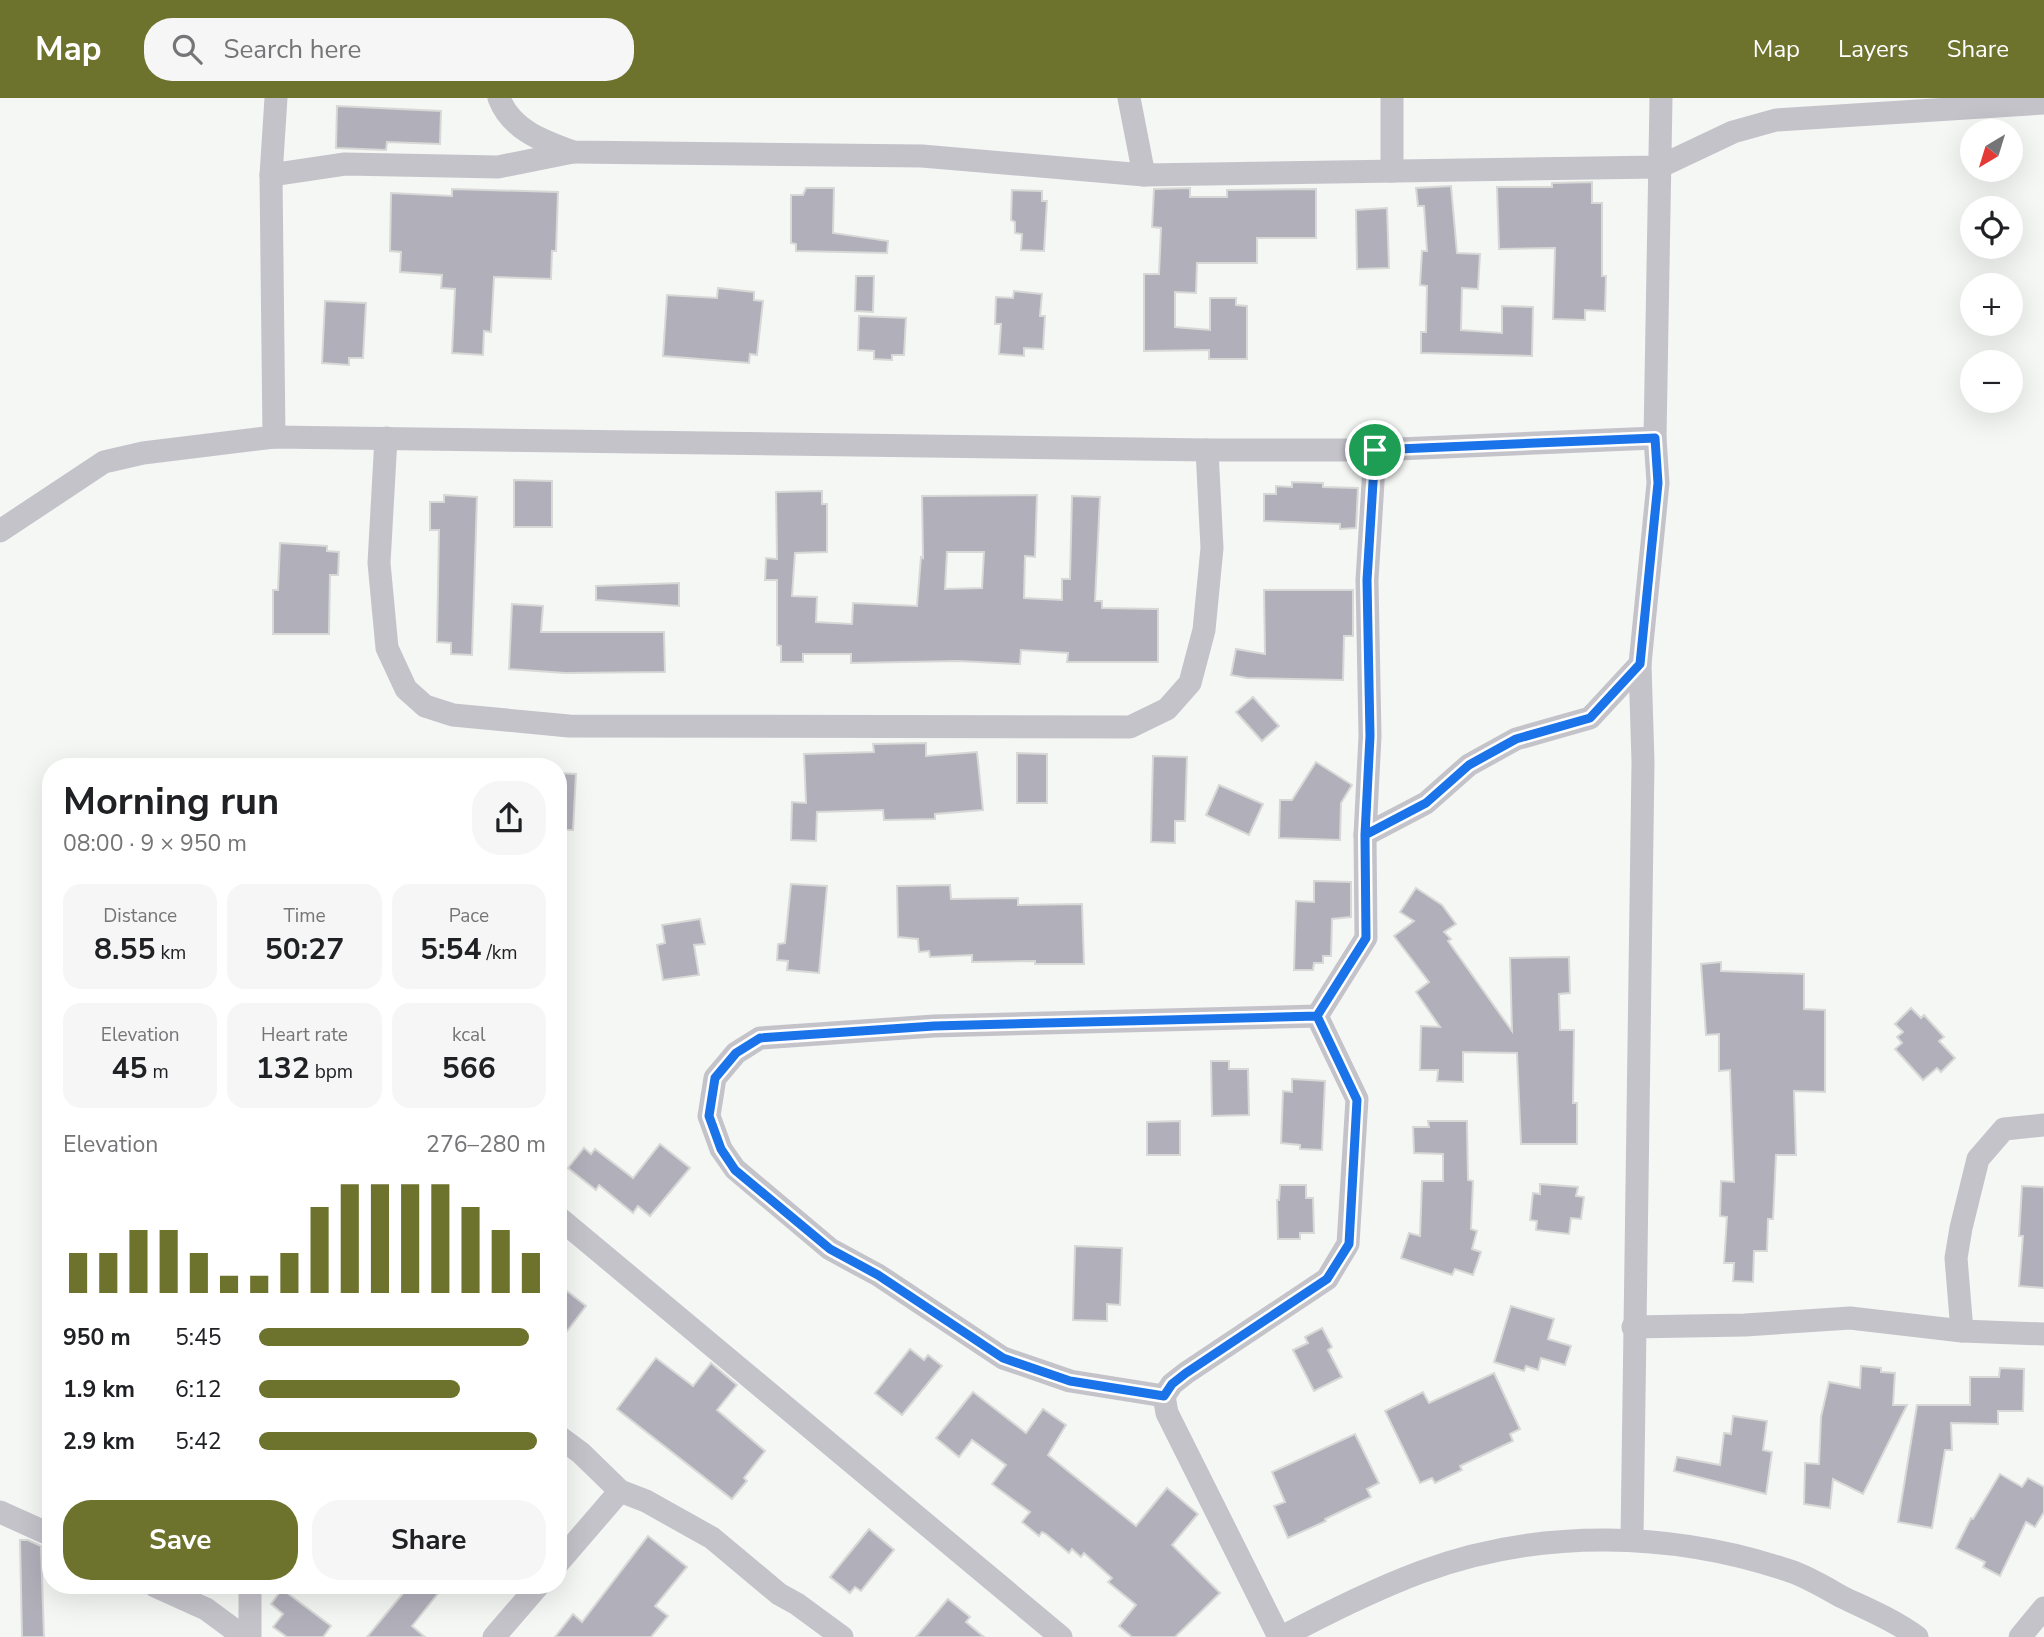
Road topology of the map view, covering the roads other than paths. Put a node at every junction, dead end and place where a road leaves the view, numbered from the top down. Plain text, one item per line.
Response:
1 (276, 98) edge
2 (499, 98) edge
3 (1129, 98) edge
4 (1392, 98) edge
5 (1661, 98) edge
6 (1967, 102) edge
7 (2044, 103) edge
8 (573, 152) junction
9 (1659, 167) junction
10 (1392, 171) junction
11 (271, 174) junction
12 (1144, 175) junction
13 (275, 437) junction
14 (386, 438) junction
15 (1655, 438) junction
16 (1207, 450) junction
17 (1375, 450) junction
18 (0, 531) edge
19 (1640, 664) junction
20 (1365, 835) junction
21 (1317, 1016) junction
22 (2044, 1125) edge
23 (567, 1225) edge
24 (1633, 1327) junction
25 (1962, 1331) junction
26 (2044, 1334) edge
27 (1164, 1396) junction
28 (567, 1443) edge
29 (620, 1491) junction
30 (0, 1512) edge
31 (42, 1531) edge
32 (1632, 1539) junction
33 (567, 1553) edge
34 (173, 1594) edge
35 (250, 1594) edge
36 (531, 1594) edge
37 (2044, 1608) edge
38 (828, 1632) edge
39 (244, 1637) edge
40 (250, 1637) edge
41 (494, 1637) edge
42 (1061, 1637) edge
43 (1280, 1637) edge
44 (1917, 1637) edge
45 (2020, 1637) edge

1 - 11 street
2 - 8 street
3 - 12 street
4 - 10 street
5 - 9 street
6 - 7 street
6 - 9 street
8 - 11 street
8 - 12 street
9 - 10 street
9 - 15 street
10 - 12 street
11 - 13 street
13 - 14 street
13 - 18 street
14 - 16 street
14 - 16 street
15 - 17 street
15 - 19 street
16 - 17 street
17 - 20 street
19 - 20 street
19 - 24 street
20 - 21 street
21 - 27 street
21 - 27 street
22 - 25 street
23 - 42 street
24 - 25 street
24 - 32 street
25 - 26 street
27 - 43 street
28 - 29 street
29 - 33 street
29 - 38 street
30 - 31 street
32 - 43 street
32 - 44 street
34 - 39 street
35 - 40 street
36 - 41 street
37 - 45 street

